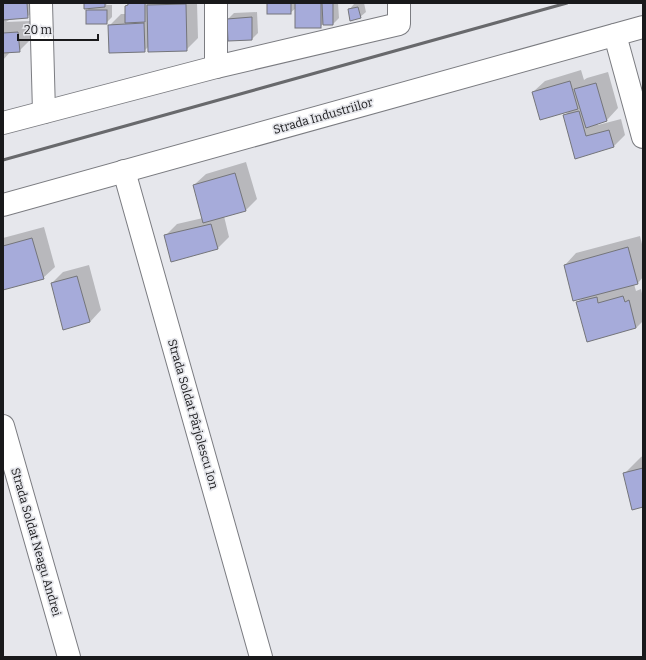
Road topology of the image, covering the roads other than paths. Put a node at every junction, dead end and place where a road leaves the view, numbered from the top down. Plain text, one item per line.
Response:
1 (41, 3) edge
2 (216, 3) edge
3 (399, 14) edge
4 (643, 27) edge
5 (615, 35) junction
6 (216, 67) junction
7 (44, 112) junction
8 (3, 122) edge
9 (643, 137) edge
10 (124, 171) junction
11 (3, 205) edge
12 (3, 426) edge
13 (69, 657) edge
14 (261, 657) edge

1 - 7 street
2 - 6 street
3 - 6 street
4 - 5 street, Strada Industriilor
5 - 9 street
5 - 10 street, Strada Industriilor
6 - 7 street
7 - 8 street
10 - 11 street, Strada Industriilor
10 - 14 street, Strada Soldat Pârjolescu Ion
12 - 13 street, Strada Soldat Neagu Andrei

